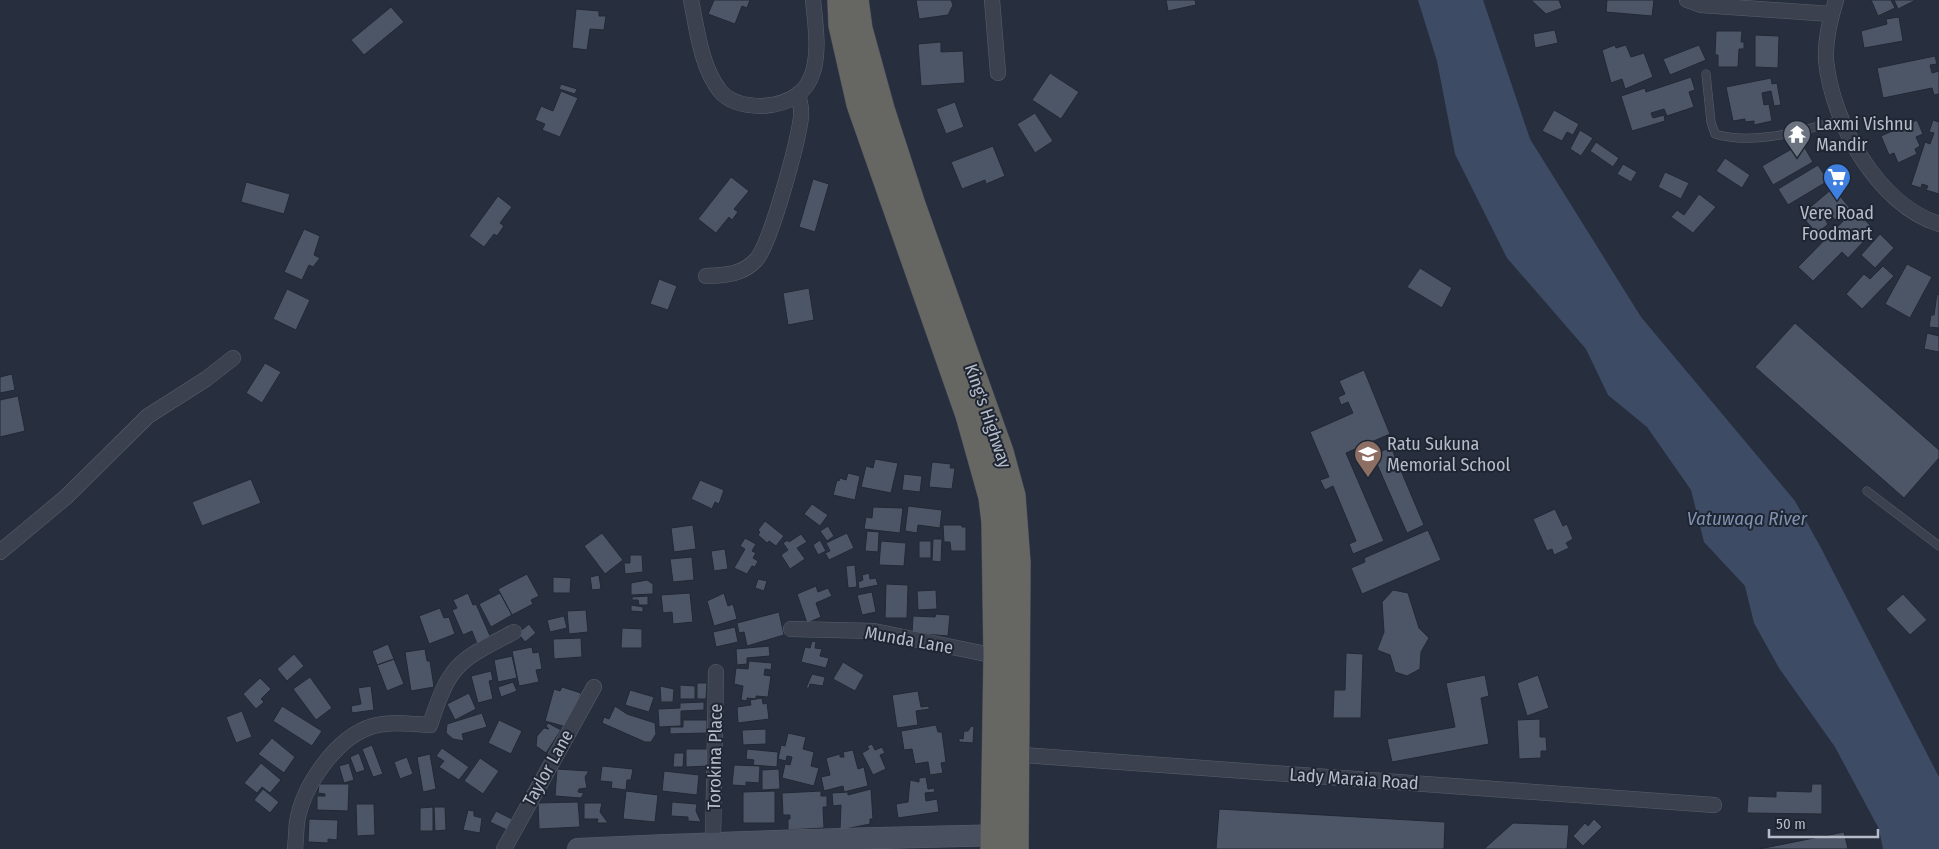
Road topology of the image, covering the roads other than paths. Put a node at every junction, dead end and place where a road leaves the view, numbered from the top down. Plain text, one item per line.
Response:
1 (692, 0) edge
2 (813, 0) edge
3 (840, 0) edge
4 (856, 0) edge
5 (992, 0) edge
6 (1687, 0) edge
7 (1834, 7) edge
8 (998, 73) dead end
9 (1706, 74) dead end
10 (798, 94) junction
11 (1842, 120) junction
12 (1939, 224) edge
13 (706, 276) dead end
14 (233, 358) dead end
15 (1868, 491) dead end
16 (1939, 546) edge
17 (0, 552) edge
18 (791, 629) dead end
19 (514, 632) dead end
20 (996, 656) junction
21 (716, 672) dead end
22 (594, 687) dead end
23 (1006, 754) junction
24 (1714, 805) dead end
25 (713, 842) junction
26 (1004, 842) edge
27 (770, 846) edge
28 (295, 849) edge
29 (504, 849) edge
30 (578, 849) edge

1 - 10 street
2 - 10 street
3 - 20 highway, King's Highway
4 - 23 highway, King's Highway
5 - 8 street
6 - 7 street
7 - 11 street
9 - 11 lane
10 - 13 street
11 - 12 street
14 - 17 street
15 - 16 lane
18 - 20 street, Munda Lane
19 - 28 street
20 - 23 highway, King's Highway
21 - 25 street, Torokina Place
22 - 29 street, Taylor Lane
23 - 24 street, Lady Maraia Road
23 - 26 highway, King's Highway
25 - 27 main road
25 - 30 main road
26 - 27 main road

